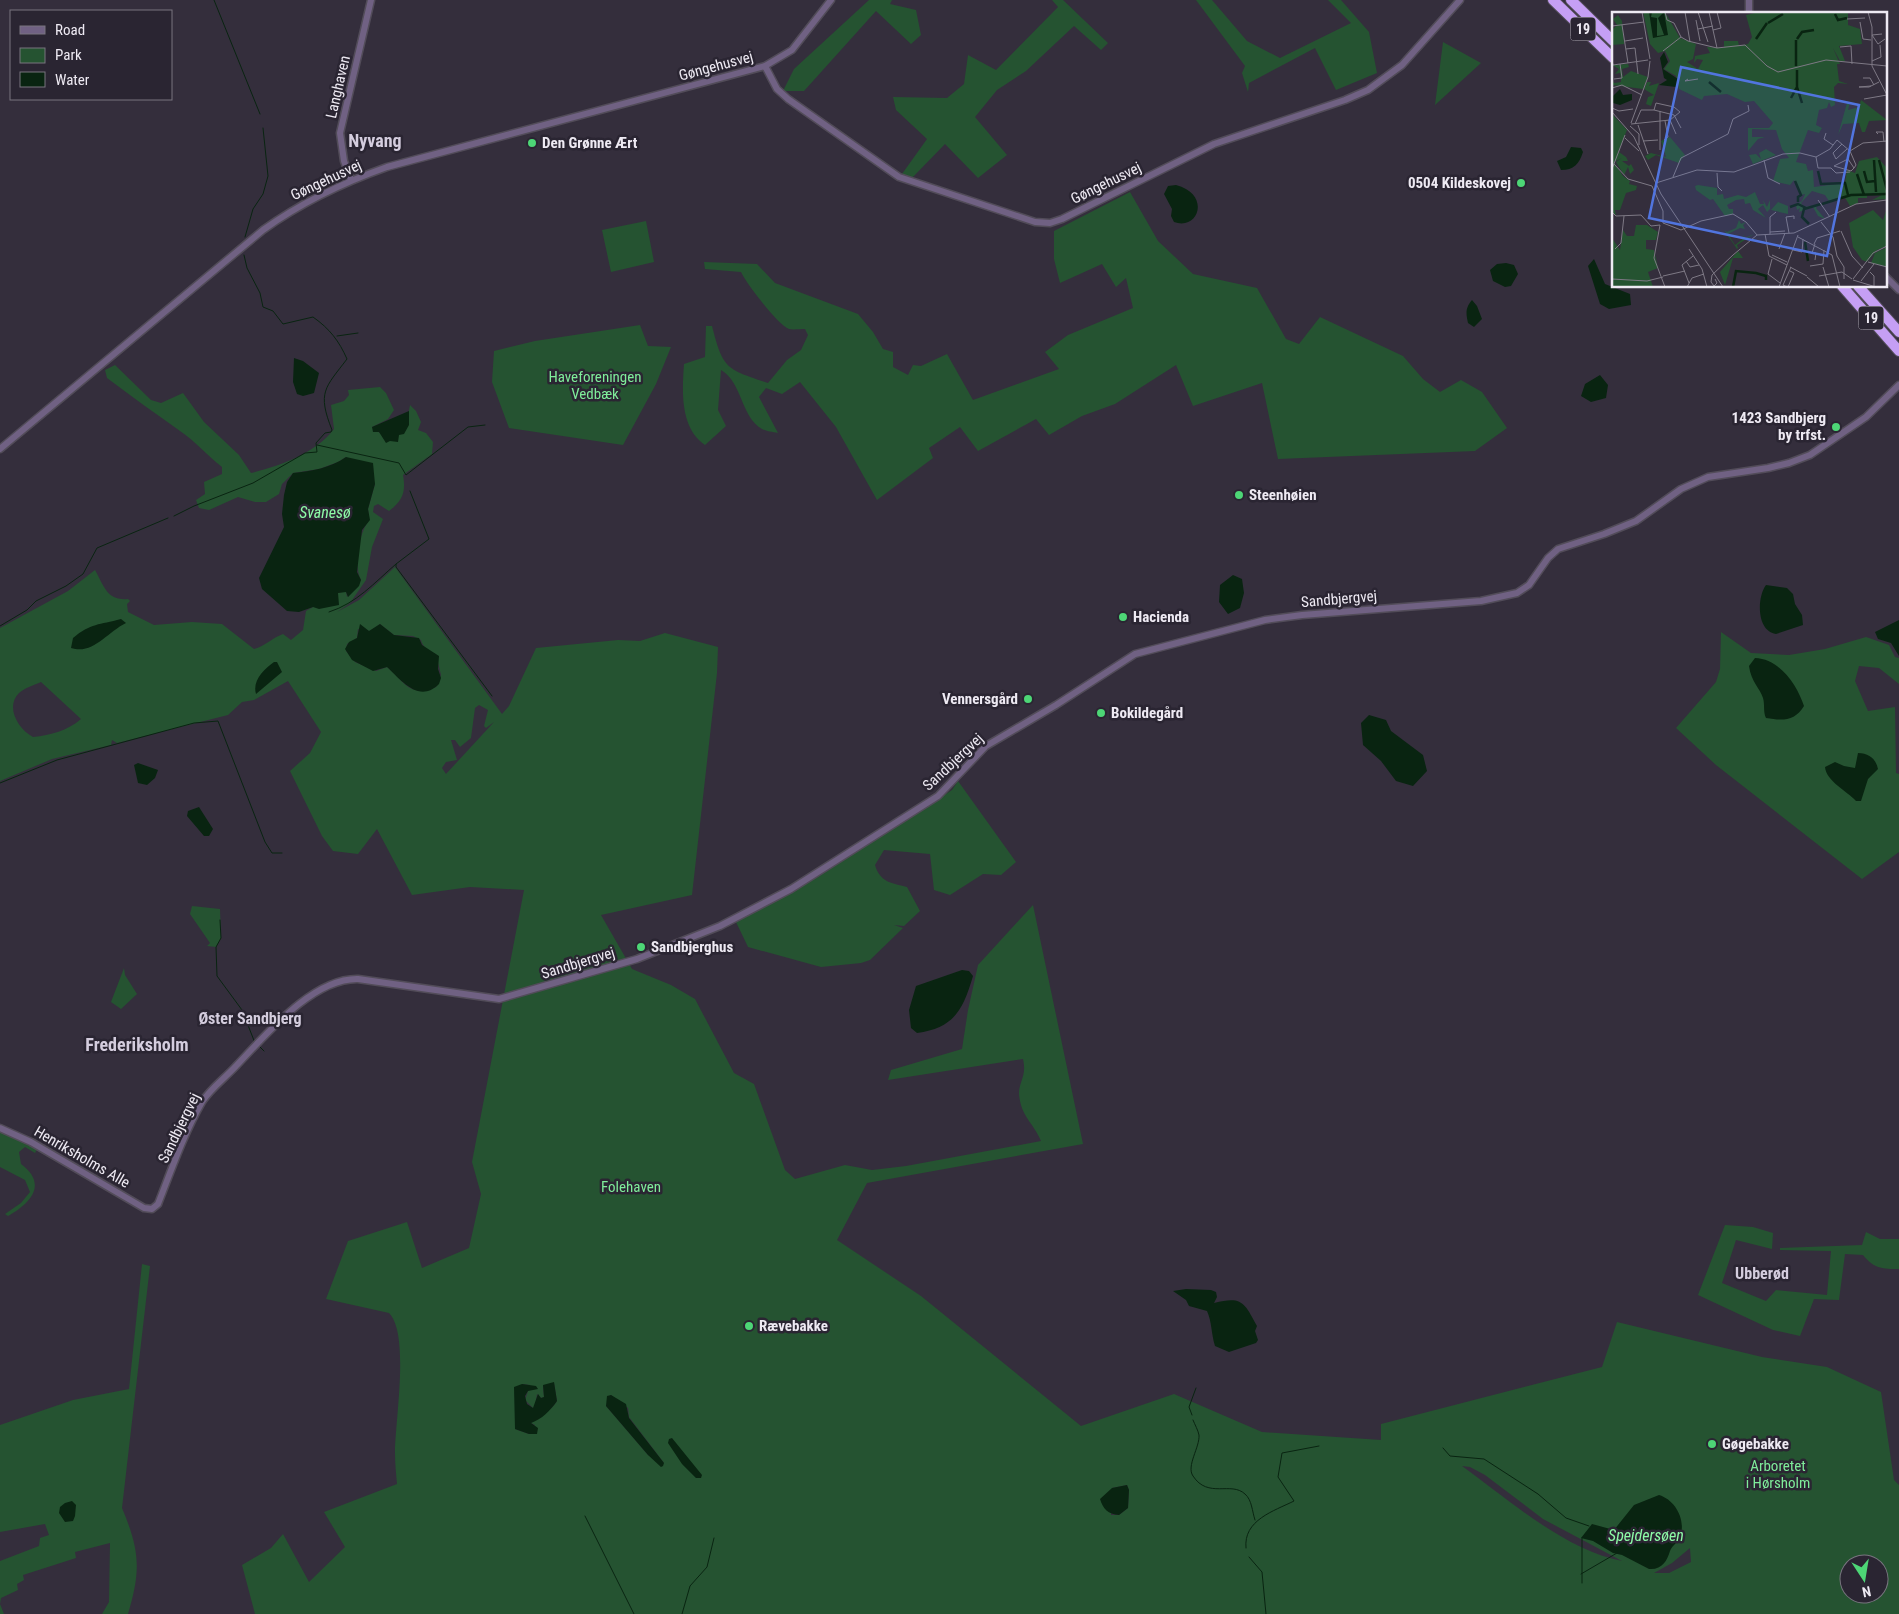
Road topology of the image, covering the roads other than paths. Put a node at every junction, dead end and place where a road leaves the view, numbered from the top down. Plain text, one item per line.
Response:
1 (371, 0) edge
2 (831, 0) edge
3 (1460, 0) edge
4 (1553, 0) edge
5 (1571, 0) edge
6 (1612, 40) edge
7 (1612, 57) edge
8 (764, 66) junction
9 (351, 180) junction
10 (1886, 277) edge
11 (1844, 288) edge
12 (1860, 288) edge
13 (1899, 290) edge
14 (1899, 332) edge
15 (1899, 351) edge
16 (1899, 386) edge
17 (0, 449) edge
18 (0, 1128) edge
19 (152, 1209) joint

1 - 9 street, Langhaven
2 - 8 street
3 - 8 street, Gøngehusvej
4 - 7 highway, 19
5 - 6 highway, 19
8 - 9 street, Gøngehusvej
9 - 17 street, Gøngehusvej
10 - 13 street
11 - 15 highway, 19
12 - 14 highway, 19
16 - 19 street, Sandbjergvej
18 - 19 street, Henriksholms Alle

